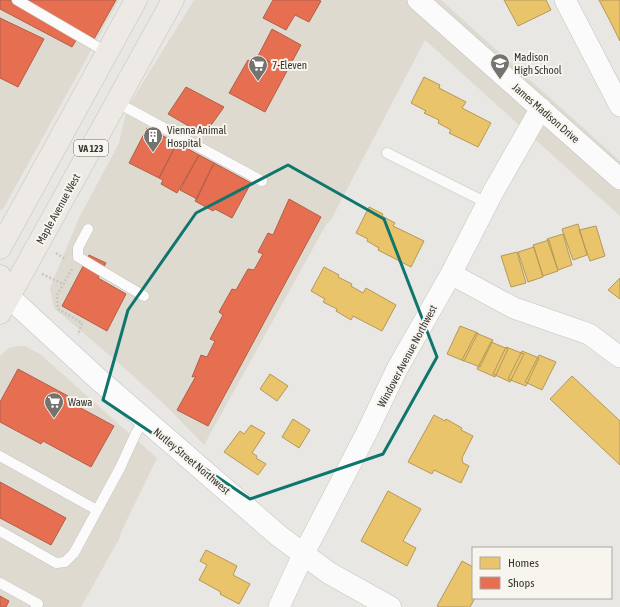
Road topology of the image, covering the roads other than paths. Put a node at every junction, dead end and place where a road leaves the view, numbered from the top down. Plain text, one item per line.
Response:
1 (17, 0) edge
2 (136, 0) edge
3 (172, 0) edge
4 (418, 0) edge
5 (565, 0) edge
6 (108, 53) junction
7 (116, 102) junction
8 (620, 106) edge
9 (541, 108) junction
10 (387, 153) dead end
11 (620, 178) edge
12 (262, 182) dead end
13 (487, 203) junction
14 (88, 229) dead end
15 (0, 248) edge
16 (450, 274) junction
17 (0, 276) edge
18 (144, 296) dead end
19 (3, 301) edge
20 (620, 357) edge
21 (144, 420) junction
22 (0, 456) edge
23 (98, 510) junction
24 (0, 531) edge
25 (303, 555) junction
26 (0, 583) edge
27 (36, 607) edge
28 (279, 607) edge
29 (390, 607) edge

1 - 6 lane
2 - 6 main road, VA 123
3 - 7 main road, Maple Avenue West / VA 123
4 - 9 street, James Madison Drive
5 - 8 street
6 - 15 main road, VA 123
7 - 12 lane
7 - 19 main road, Maple Avenue West / VA 123
9 - 11 street, James Madison Drive
9 - 13 street, Windover Avenue Northwest
10 - 13 lane
13 - 16 street, Windover Avenue Northwest
14 - 18 lane
16 - 20 street
16 - 25 street, Windover Avenue Northwest
17 - 19 main road
19 - 21 street, Nutley Street Northwest
21 - 23 lane
21 - 25 street, Nutley Street Northwest
22 - 23 lane
23 - 24 lane
25 - 28 street, Windover Avenue Northwest
25 - 29 street, Nutley Street Northwest
26 - 27 lane

